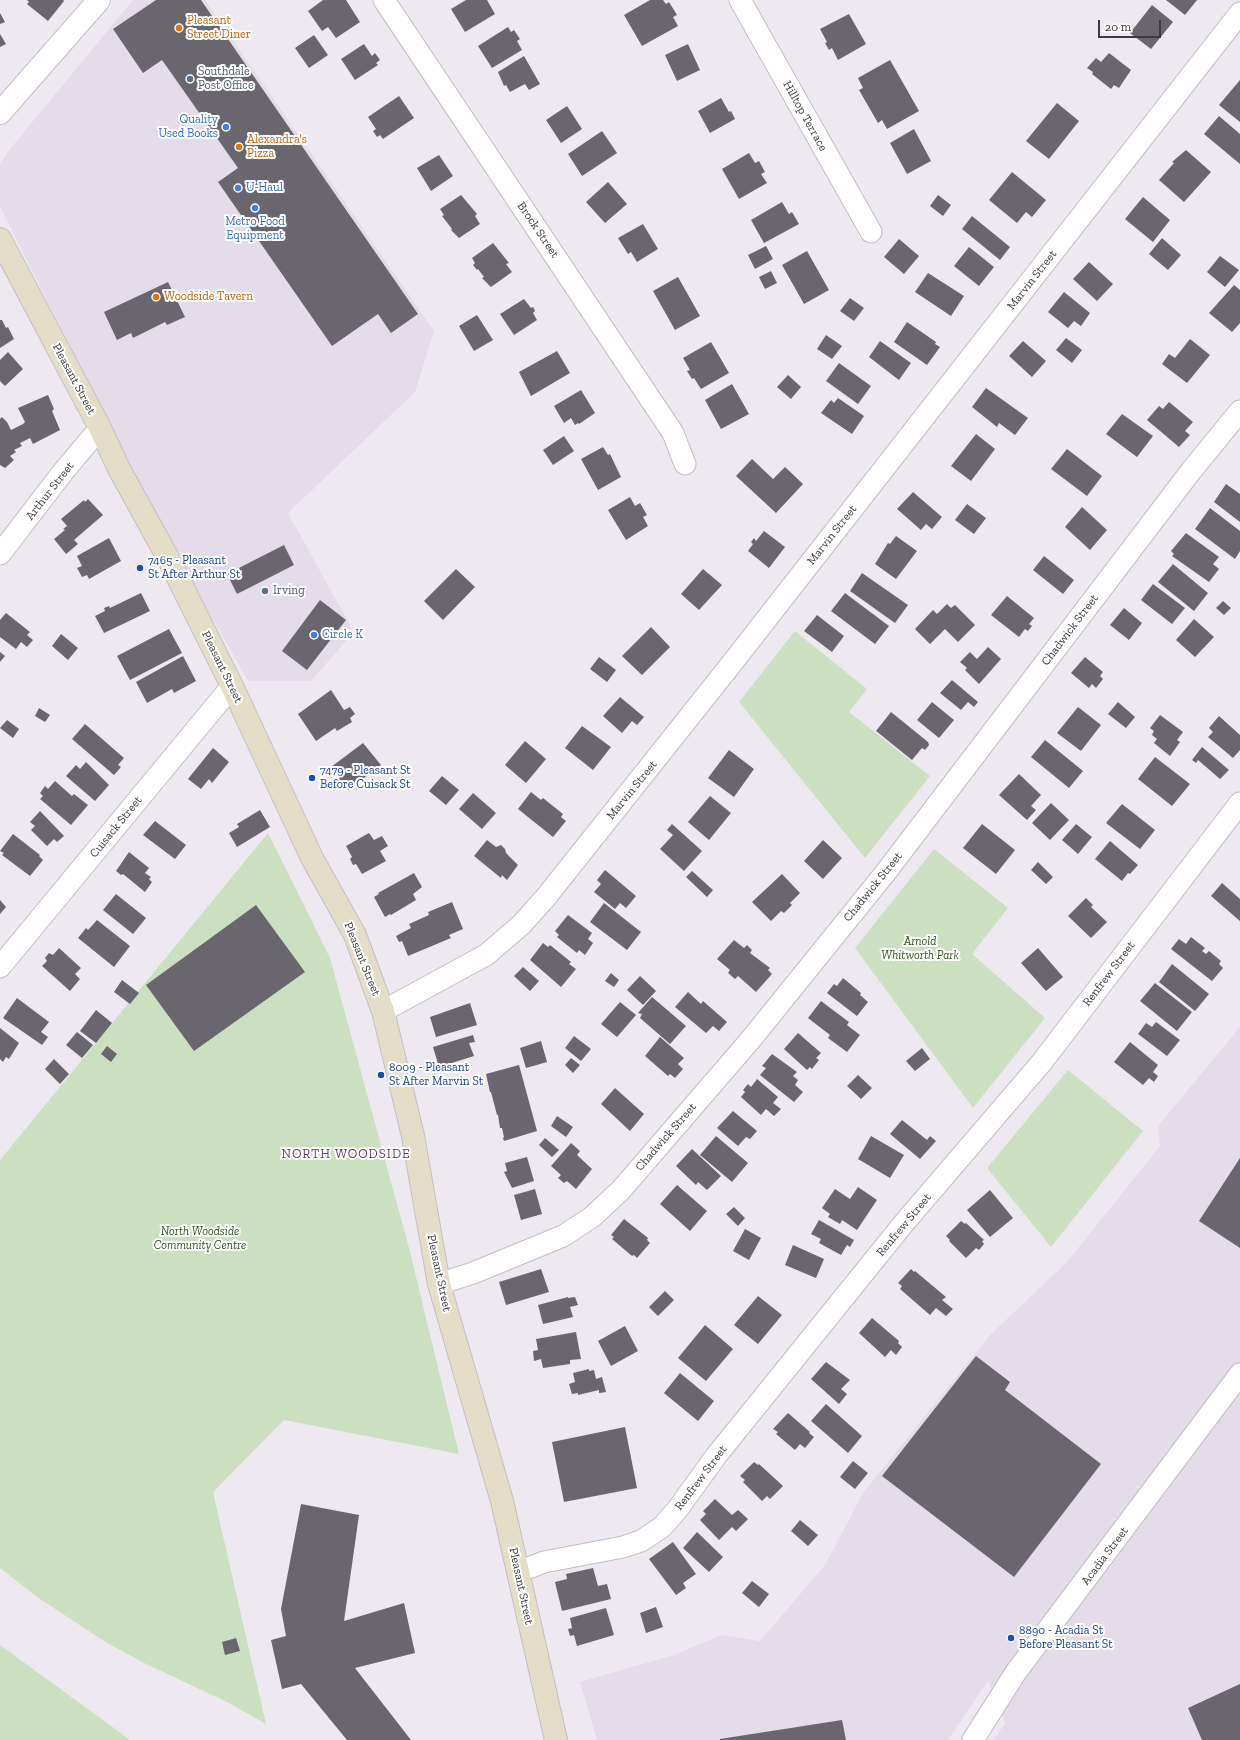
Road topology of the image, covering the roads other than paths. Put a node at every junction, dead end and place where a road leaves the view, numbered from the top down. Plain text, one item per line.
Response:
1 (99, 0) edge
2 (384, 0) edge
3 (740, 0) edge
4 (1240, 14) edge
5 (0, 113) edge
6 (871, 232) dead end
7 (0, 239) edge
8 (1240, 411) edge
9 (100, 428) junction
10 (685, 464) dead end
11 (0, 554) edge
12 (232, 686) junction
13 (1240, 803) edge
14 (0, 967) edge
15 (383, 1011) junction
16 (439, 1284) junction
17 (1240, 1374) edge
18 (518, 1572) junction
19 (556, 1740) edge
20 (973, 1740) edge

1 - 5 street
2 - 10 street, Brock Street
3 - 6 street, Hilltop Terrace
4 - 15 street, Marvin Street
7 - 9 main road, Pleasant Street
8 - 16 street, Chadwick Street
9 - 11 street, Arthur Street
9 - 12 main road, Pleasant Street
12 - 14 street, Cuisack Street
12 - 15 main road, Pleasant Street
13 - 18 street, Renfrew Street
15 - 16 main road, Pleasant Street
16 - 18 main road, Pleasant Street
17 - 20 street, Acadia Street
18 - 19 main road, Pleasant Street

